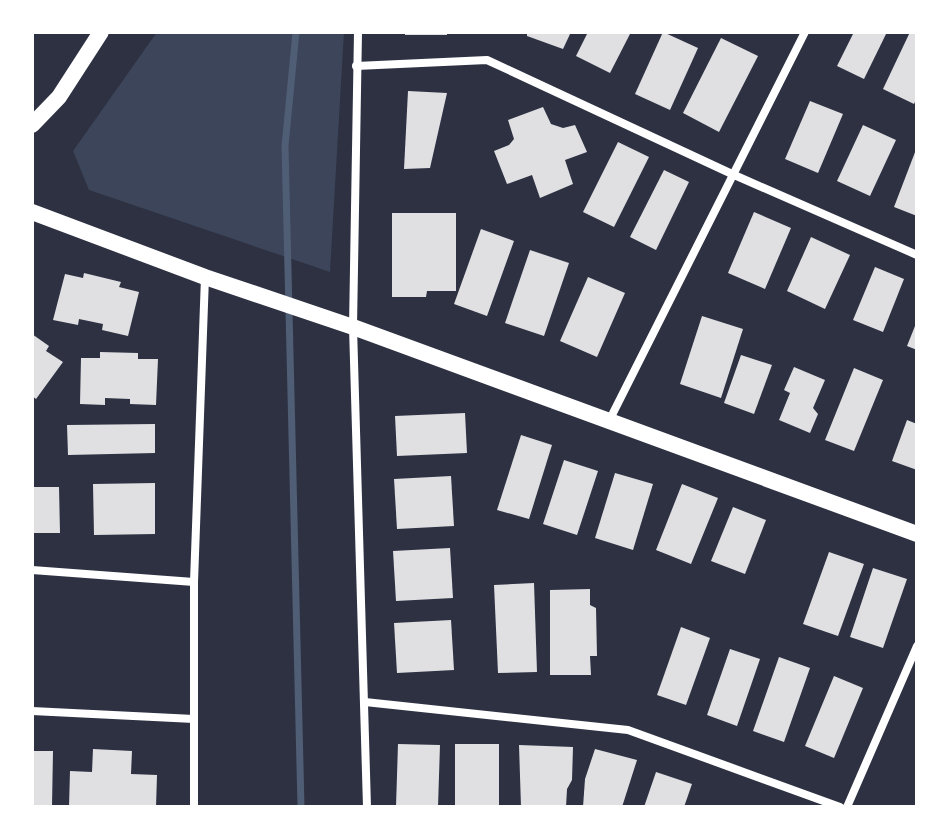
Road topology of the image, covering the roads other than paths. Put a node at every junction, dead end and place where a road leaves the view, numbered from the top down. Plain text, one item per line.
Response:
1 (101, 32) edge
2 (358, 32) edge
3 (805, 32) edge
4 (356, 66) junction
5 (32, 125) edge
6 (732, 174) junction
7 (32, 212) edge
8 (917, 255) edge
9 (205, 277) junction
10 (353, 327) junction
11 (609, 422) junction
12 (917, 534) edge
13 (32, 570) edge
14 (194, 582) junction
15 (917, 646) edge
16 (365, 702) junction
17 (32, 711) edge
18 (194, 719) junction
19 (194, 807) edge
20 (367, 807) edge
21 (840, 807) edge
22 (847, 807) edge

1 - 5 main road
2 - 4 street
3 - 6 street
4 - 6 street
4 - 10 street
6 - 8 street
6 - 11 street
7 - 9 main road
9 - 10 main road
9 - 14 street
10 - 11 main road
10 - 16 street
11 - 12 main road
13 - 14 street
14 - 18 street
15 - 22 street
16 - 20 street
16 - 21 street
17 - 18 street
18 - 19 street

